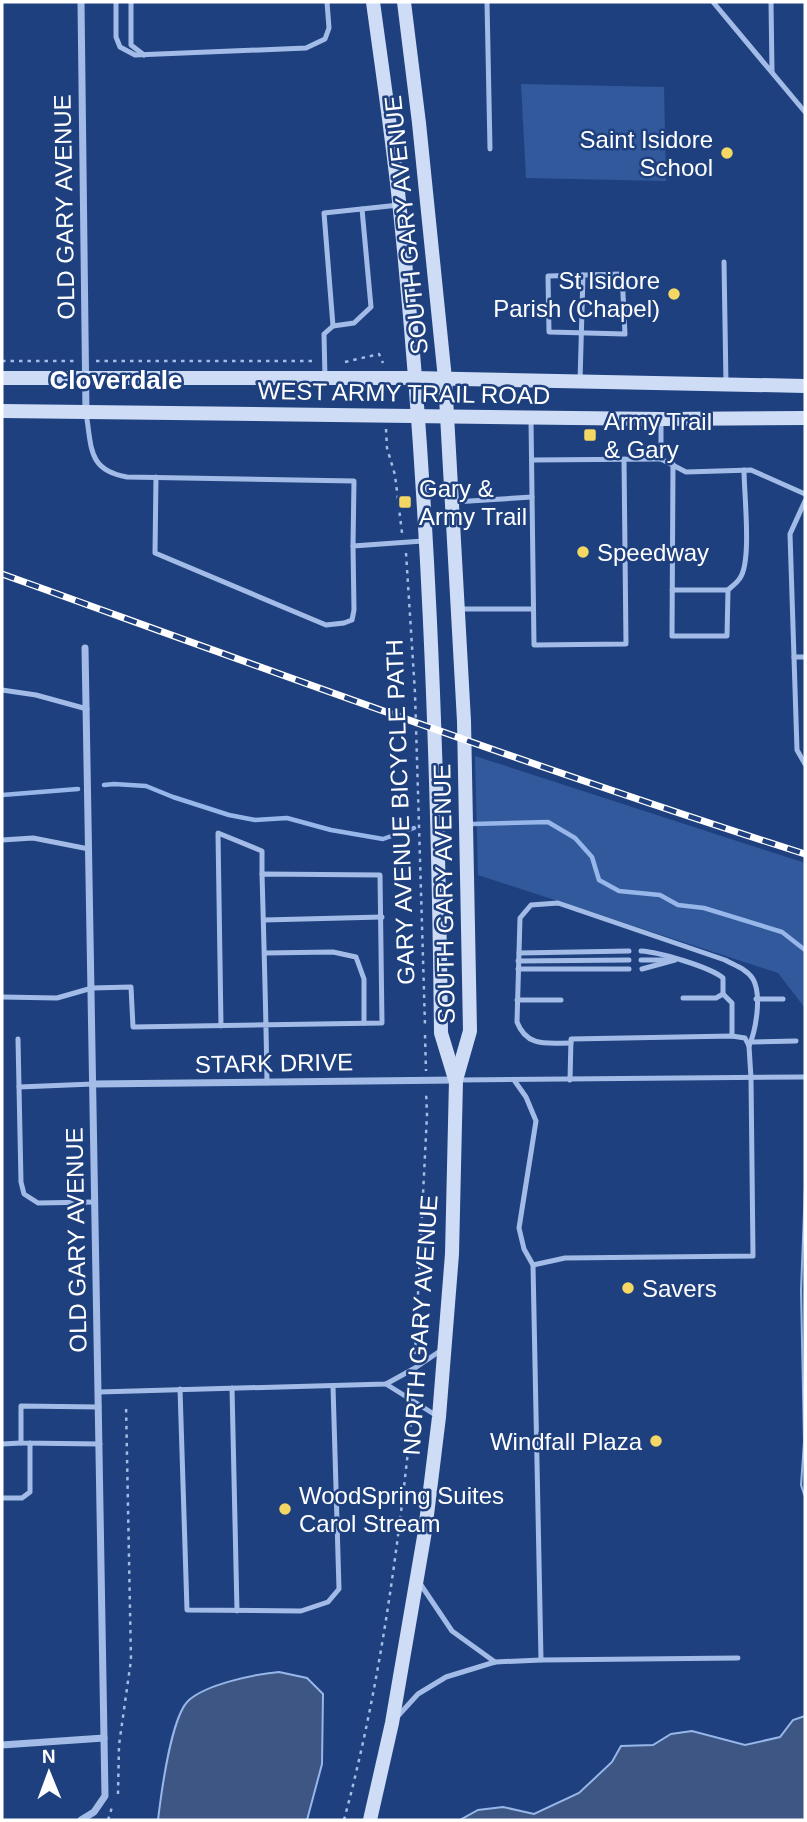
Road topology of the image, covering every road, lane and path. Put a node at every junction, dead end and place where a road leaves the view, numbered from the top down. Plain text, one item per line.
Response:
1 (81, 2) edge
2 (116, 2) edge
3 (131, 2) edge
4 (327, 2) edge
5 (373, 2) edge
6 (404, 2) edge
7 (487, 2) edge
8 (713, 2) edge
9 (723, 2) edge
10 (771, 2) edge
11 (724, 14) junction
12 (144, 55) junction
13 (772, 72) junction
14 (805, 112) edge
15 (491, 149) dead end
16 (399, 205) junction
17 (362, 209) junction
18 (724, 262) dead end
19 (583, 275) junction
20 (333, 326) junction
21 (582, 333) junction
22 (2, 361) edge
23 (64, 361) dead end
24 (96, 361) dead end
25 (301, 361) dead end
26 (345, 362) dead end
27 (2, 377) edge
28 (86, 377) junction
29 (325, 378) junction
30 (414, 378) junction
31 (384, 379) junction
32 (445, 379) junction
33 (580, 381) junction
34 (726, 384) junction
35 (805, 386) edge
36 (2, 411) edge
37 (86, 412) junction
38 (386, 415) junction
39 (417, 417) junction
40 (447, 417) junction
41 (531, 417) junction
42 (805, 418) edge
43 (661, 419) junction
44 (624, 459) junction
45 (661, 459) junction
46 (532, 460) junction
47 (673, 464) junction
48 (744, 470) junction
49 (156, 477) junction
50 (805, 494) edge
51 (532, 497) junction
52 (805, 501) edge
53 (451, 502) junction
54 (402, 530) dead end
55 (425, 541) junction
56 (353, 546) junction
57 (408, 565) dead end
58 (672, 590) junction
59 (728, 590) junction
60 (457, 609) junction
61 (533, 609) junction
62 (85, 648) dead end
63 (794, 657) junction
64 (805, 657) edge
65 (2, 690) edge
66 (87, 709) junction
67 (805, 764) edge
68 (2, 840) edge
69 (89, 849) junction
70 (262, 874) junction
71 (382, 917) junction
72 (264, 920) junction
73 (629, 951) dead end
74 (641, 951) dead end
75 (265, 953) junction
76 (519, 953) junction
77 (629, 960) dead end
78 (642, 960) dead end
79 (676, 960) junction
80 (519, 961) junction
81 (629, 969) dead end
82 (642, 969) dead end
83 (518, 970) junction
84 (92, 988) junction
85 (723, 994) junction
86 (2, 997) edge
87 (682, 998) dead end
88 (756, 999) junction
89 (783, 999) dead end
90 (561, 1000) dead end
91 (517, 1004) junction
92 (364, 1023) junction
93 (221, 1026) junction
94 (266, 1026) junction
95 (732, 1036) junction
96 (18, 1039) dead end
97 (571, 1041) junction
98 (796, 1041) dead end
99 (750, 1044) junction
100 (426, 1057) dead end
101 (805, 1077) edge
102 (751, 1078) junction
103 (456, 1080) junction
104 (514, 1080) junction
105 (570, 1080) junction
106 (267, 1083) junction
107 (93, 1084) junction
108 (19, 1087) junction
109 (427, 1105) dead end
110 (95, 1202) junction
111 (533, 1265) junction
112 (444, 1348) junction
113 (415, 1361) dead end
114 (386, 1384) junction
115 (333, 1385) junction
116 (232, 1388) junction
117 (180, 1390) junction
118 (99, 1392) junction
119 (125, 1404) dead end
120 (99, 1407) junction
121 (412, 1411) dead end
122 (439, 1417) junction
123 (21, 1443) junction
124 (30, 1443) junction
125 (2, 1444) edge
126 (100, 1444) junction
127 (2, 1498) edge
128 (418, 1579) junction
129 (237, 1611) junction
130 (738, 1658) dead end
131 (541, 1660) junction
132 (495, 1662) junction
133 (392, 1723) junction
134 (104, 1738) junction
135 (2, 1745) edge
136 (118, 1795) dead end
137 (113, 1804) dead end
138 (81, 1820) edge
139 (107, 1820) edge
140 (344, 1820) edge
141 (370, 1820) edge

1 - 28 street, OLD GARY AVENUE
2 - 12 lane
3 - 12 lane
4 - 12 lane
5 - 16 main road, SOUTH GARY AVENUE
6 - 32 main road, SOUTH GARY AVENUE
7 - 15 lane
8 - 11 lane
9 - 11 lane
10 - 13 lane
11 - 13 lane
13 - 14 lane
16 - 17 lane
16 - 30 main road, SOUTH GARY AVENUE
17 - 20 lane
17 - 20 lane
18 - 34 lane
19 - 21 lane
19 - 21 lane
19 - 21 lane
20 - 29 lane
21 - 33 lane
22 - 23 path
24 - 25 path
26 - 31 path
27 - 28 main road, WEST ARMY TRAIL ROAD
28 - 29 main road, WEST ARMY TRAIL ROAD
28 - 37 street, OLD GARY AVENUE
29 - 31 main road, WEST ARMY TRAIL ROAD
30 - 31 main road, WEST ARMY TRAIL ROAD
30 - 32 main road, WEST ARMY TRAIL ROAD
30 - 39 main road, SOUTH GARY AVENUE
32 - 33 main road, WEST ARMY TRAIL ROAD
32 - 40 main road, SOUTH GARY AVENUE
33 - 34 main road, WEST ARMY TRAIL ROAD
34 - 35 main road, WEST ARMY TRAIL ROAD
36 - 37 main road, WEST ARMY TRAIL ROAD
37 - 38 main road, WEST ARMY TRAIL ROAD
37 - 49 lane
38 - 39 main road, WEST ARMY TRAIL ROAD
38 - 54 path
39 - 40 main road, WEST ARMY TRAIL ROAD
39 - 55 main road, SOUTH GARY AVENUE
40 - 41 main road, WEST ARMY TRAIL ROAD
40 - 53 main road, SOUTH GARY AVENUE
41 - 43 main road, WEST ARMY TRAIL ROAD
41 - 46 lane
42 - 43 main road, WEST ARMY TRAIL ROAD
43 - 45 lane
44 - 45 lane
44 - 46 lane
44 - 61 lane
45 - 47 lane
46 - 51 lane
47 - 48 lane
47 - 58 lane
48 - 50 lane
48 - 59 lane
49 - 56 lane
49 - 56 lane
51 - 53 lane
51 - 61 lane
52 - 63 lane
53 - 60 main road, SOUTH GARY AVENUE
55 - 56 lane
55 - 103 main road, SOUTH GARY AVENUE
57 - 100 path, GARY AVENUE BICYCLE PATH
58 - 59 lane
58 - 59 lane
60 - 61 lane
60 - 103 main road, SOUTH GARY AVENUE
62 - 66 street, OLD GARY AVENUE
63 - 64 lane
63 - 67 lane
65 - 66 lane
66 - 69 street, OLD GARY AVENUE
68 - 69 lane
69 - 84 street, OLD GARY AVENUE
70 - 71 lane
70 - 72 lane
70 - 93 lane
71 - 72 lane
71 - 92 lane
72 - 75 lane
73 - 76 lane
74 - 79 lane
75 - 92 lane
75 - 94 lane
76 - 80 lane
76 - 88 lane
77 - 80 lane
78 - 79 lane
79 - 82 lane
79 - 85 lane
80 - 83 lane
81 - 83 lane
83 - 91 lane
84 - 86 lane
84 - 93 lane
84 - 107 street, OLD GARY AVENUE
85 - 87 lane
85 - 95 lane
88 - 89 lane
88 - 99 lane
90 - 91 lane
91 - 97 lane
92 - 94 lane
93 - 94 lane
94 - 106 lane
95 - 97 lane
95 - 99 lane
96 - 108 lane
97 - 105 lane
98 - 99 lane
99 - 102 lane
101 - 102 lane
102 - 105 lane
102 - 111 lane
103 - 104 lane
103 - 106 street, STARK DRIVE
103 - 112 main road, NORTH GARY AVENUE
104 - 105 lane
104 - 111 lane
106 - 107 street, STARK DRIVE
107 - 108 lane
107 - 110 street, OLD GARY AVENUE
108 - 110 lane
109 - 113 path
110 - 118 street, OLD GARY AVENUE
111 - 131 lane
112 - 114 lane
112 - 122 main road, NORTH GARY AVENUE
114 - 115 lane
114 - 122 lane
115 - 116 lane
115 - 129 lane
116 - 117 lane
116 - 129 lane
117 - 118 lane
117 - 129 lane
118 - 120 street, OLD GARY AVENUE
119 - 136 path
120 - 123 lane
120 - 126 street, OLD GARY AVENUE
121 - 140 path
122 - 128 main road, NORTH GARY AVENUE
123 - 124 lane
123 - 125 lane
124 - 126 lane
124 - 127 lane
126 - 134 street, OLD GARY AVENUE
128 - 132 lane
128 - 133 main road, NORTH GARY AVENUE
130 - 131 lane
131 - 132 lane
132 - 133 lane
133 - 141 main road, NORTH GARY AVENUE
134 - 135 street
134 - 138 street, OLD GARY AVENUE
137 - 139 path

